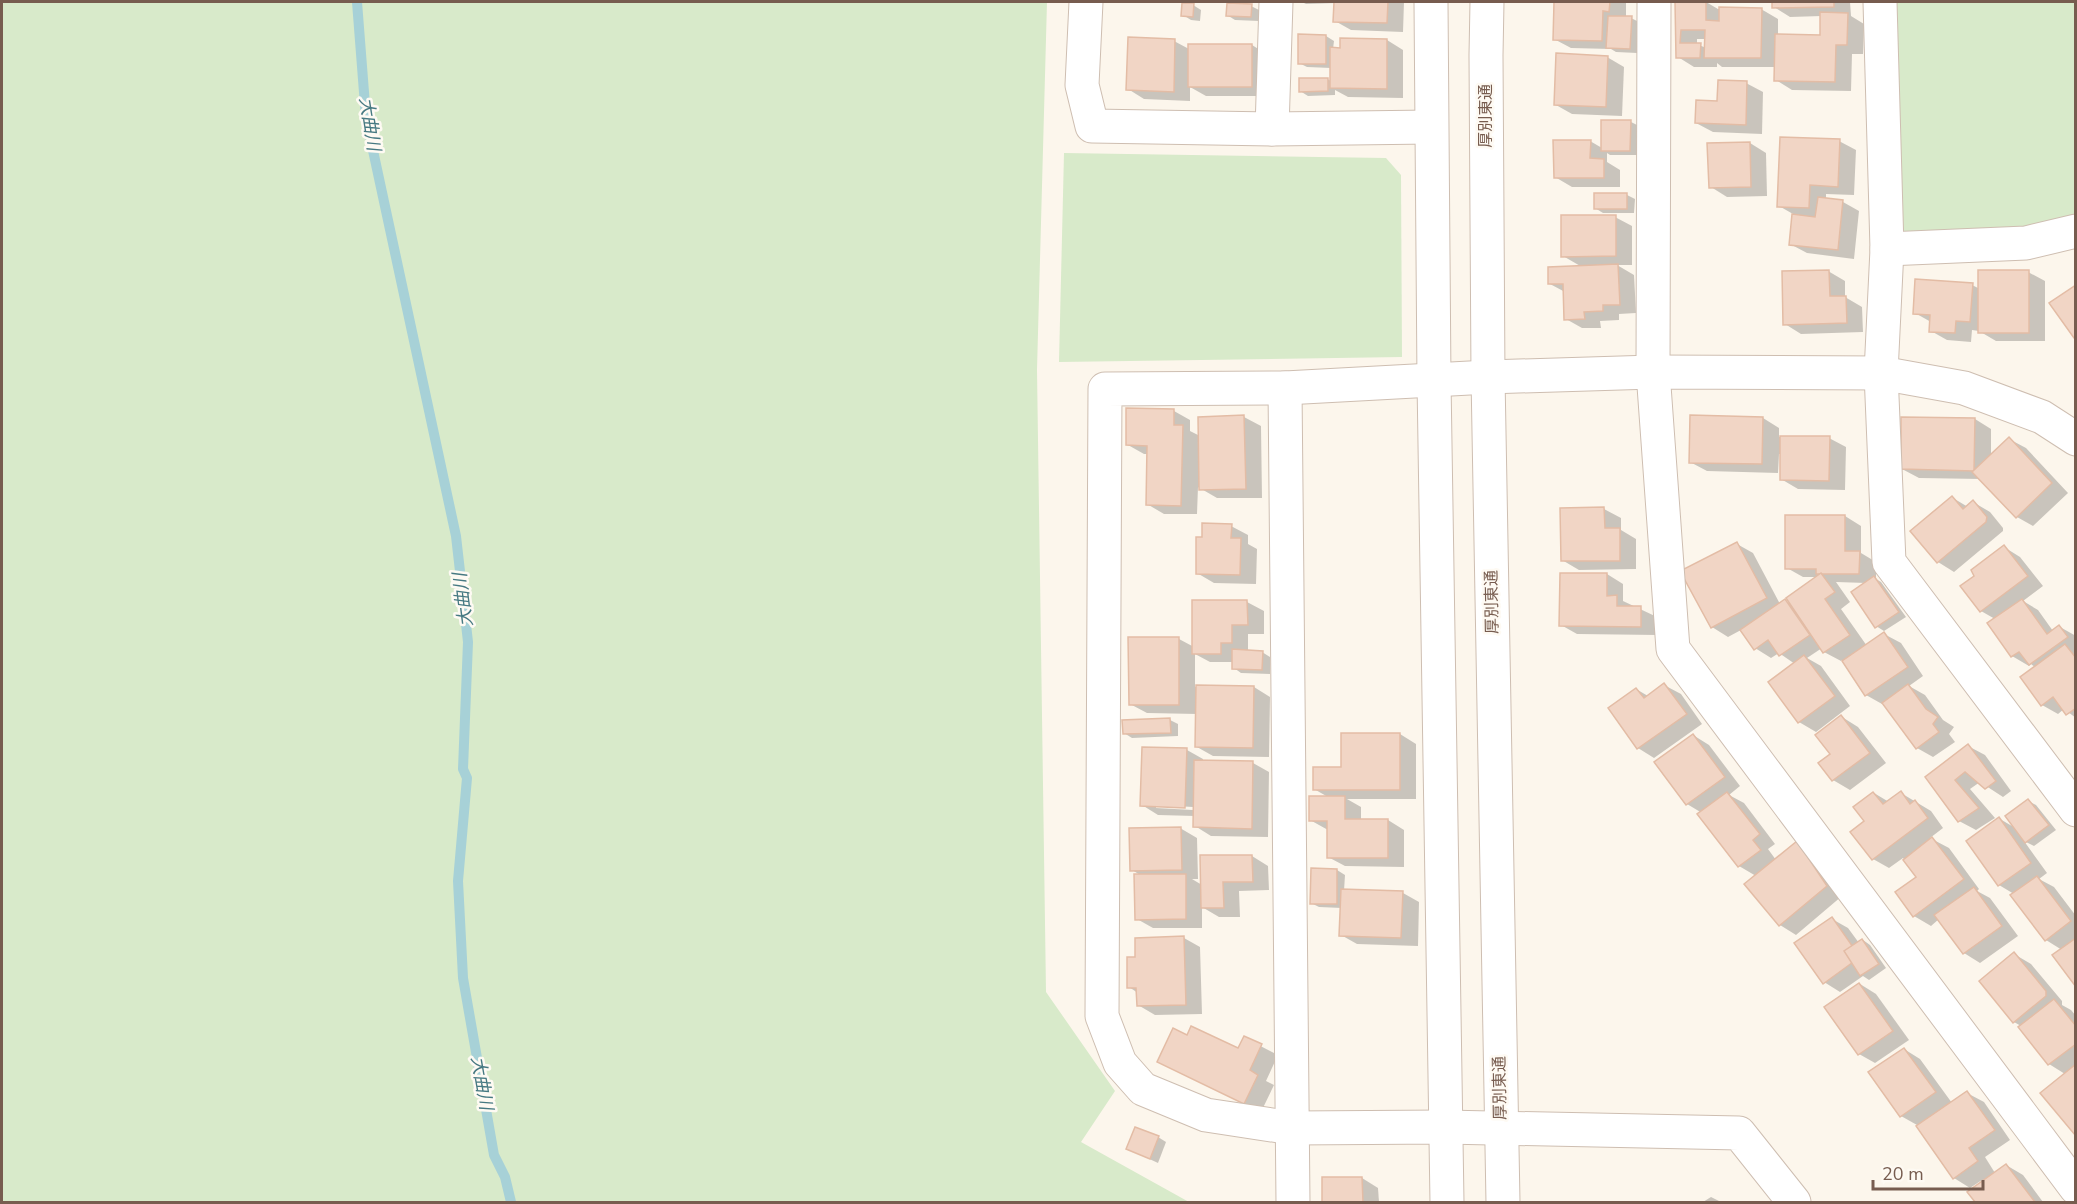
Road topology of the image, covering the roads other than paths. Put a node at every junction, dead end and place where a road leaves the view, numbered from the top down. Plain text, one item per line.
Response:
1 (1086, 2) edge
2 (1276, 2) edge
3 (1431, 2) edge
4 (1487, 2) edge
5 (1654, 2) edge
6 (1880, 2) edge
7 (1431, 126) junction
8 (1272, 129) junction
9 (2076, 231) edge
10 (1887, 249) junction
11 (1653, 372) junction
12 (1881, 374) junction
13 (1488, 377) junction
14 (1434, 381) junction
15 (1285, 388) junction
16 (2076, 439) edge
17 (2076, 810) edge
18 (1445, 1127) junction
19 (1292, 1128) junction
20 (1501, 1128) junction
21 (2076, 1188) edge
22 (1293, 1203) edge
23 (1448, 1203) edge
24 (1503, 1203) edge
25 (1794, 1203) edge

1 - 8 street
2 - 8 street
3 - 7 street
4 - 13 street, 厚別東通
5 - 11 street
6 - 10 street
7 - 8 street
7 - 14 street
9 - 10 street
10 - 12 street
11 - 12 street
11 - 13 street
11 - 21 street
12 - 16 street
12 - 17 street
13 - 14 street
13 - 20 street, 厚別東通
14 - 15 street
14 - 18 street
15 - 19 street
15 - 19 street
18 - 19 street
18 - 20 street
18 - 23 street
19 - 22 street
20 - 24 street, 厚別東通
20 - 25 street

